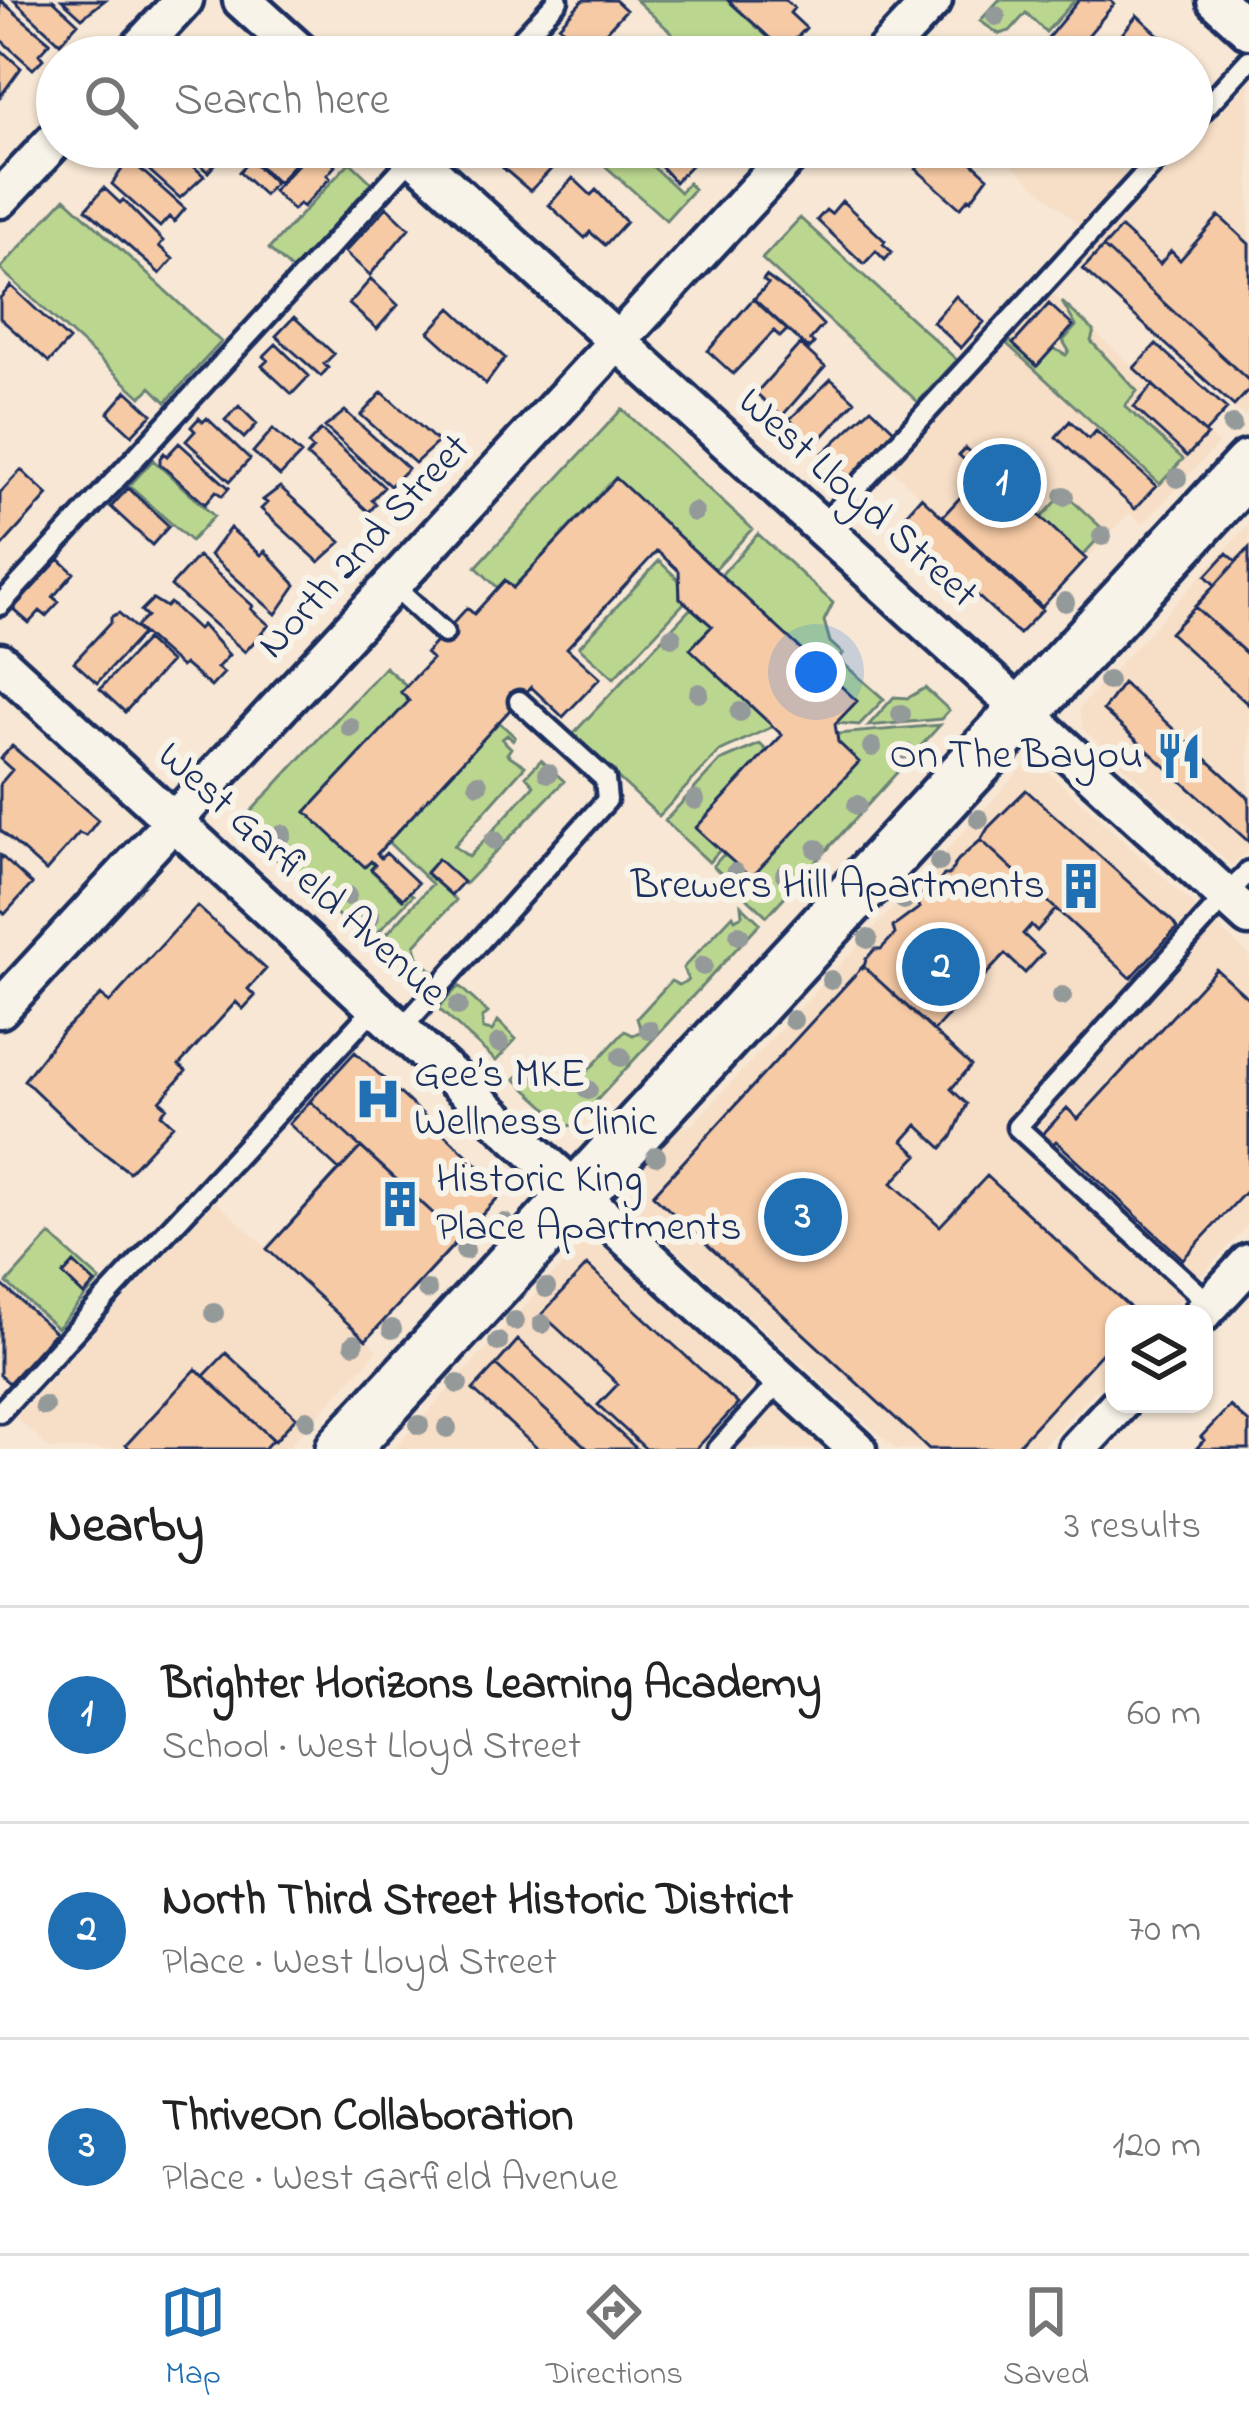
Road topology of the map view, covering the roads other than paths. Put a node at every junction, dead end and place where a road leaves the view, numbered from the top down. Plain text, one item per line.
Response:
1 (184, 0) edge
2 (242, 0) edge
3 (557, 0) edge
4 (933, 0) edge
5 (1216, 0) edge
6 (1249, 30) edge
7 (151, 36) edge
8 (282, 36) edge
9 (524, 36) edge
10 (900, 36) edge
11 (1249, 60) edge
12 (1213, 99) edge
13 (36, 161) edge
14 (397, 168) edge
15 (432, 168) edge
16 (778, 168) edge
17 (1150, 168) edge
18 (0, 200) edge
19 (617, 341) junction
20 (1249, 467) edge
21 (820, 526) junction
22 (391, 584) junction
23 (0, 605) edge
24 (444, 633) dead end
25 (0, 662) edge
26 (519, 700) dead end
27 (1024, 711) junction
28 (175, 820) junction
29 (1241, 895) edge
30 (0, 1009) edge
31 (390, 1017) junction
32 (580, 1191) junction
33 (1249, 1263) edge
34 (1202, 1305) edge
35 (1210, 1305) edge
36 (782, 1380) junction
37 (0, 1412) edge
38 (1111, 1413) edge
39 (342, 1449) edge
40 (718, 1449) edge
41 (857, 1449) edge
42 (1077, 1449) edge

1 - 7 street
2 - 8 street
3 - 9 lane
4 - 10 street
5 - 6 street
11 - 12 lane
13 - 18 street
14 - 23 lane
15 - 19 street, West Lloyd Street
16 - 19 street, North 2nd Street
17 - 21 lane
19 - 21 street, West Lloyd Street
19 - 22 street, North 2nd Street
20 - 27 main road
21 - 27 street, West Lloyd Street
22 - 24 lane
22 - 28 street, North 2nd Street
25 - 28 street, West Garfield Avenue
26 - 31 lane
27 - 29 street, West Lloyd Street
27 - 32 main road
28 - 30 street, North 2nd Street
28 - 31 street, West Garfield Avenue
29 - 34 lane
31 - 32 street, West Garfield Avenue
31 - 37 lane
32 - 36 street, West Garfield Avenue
32 - 39 main road
33 - 35 street
36 - 40 lane
36 - 41 street, West Garfield Avenue
38 - 42 street

